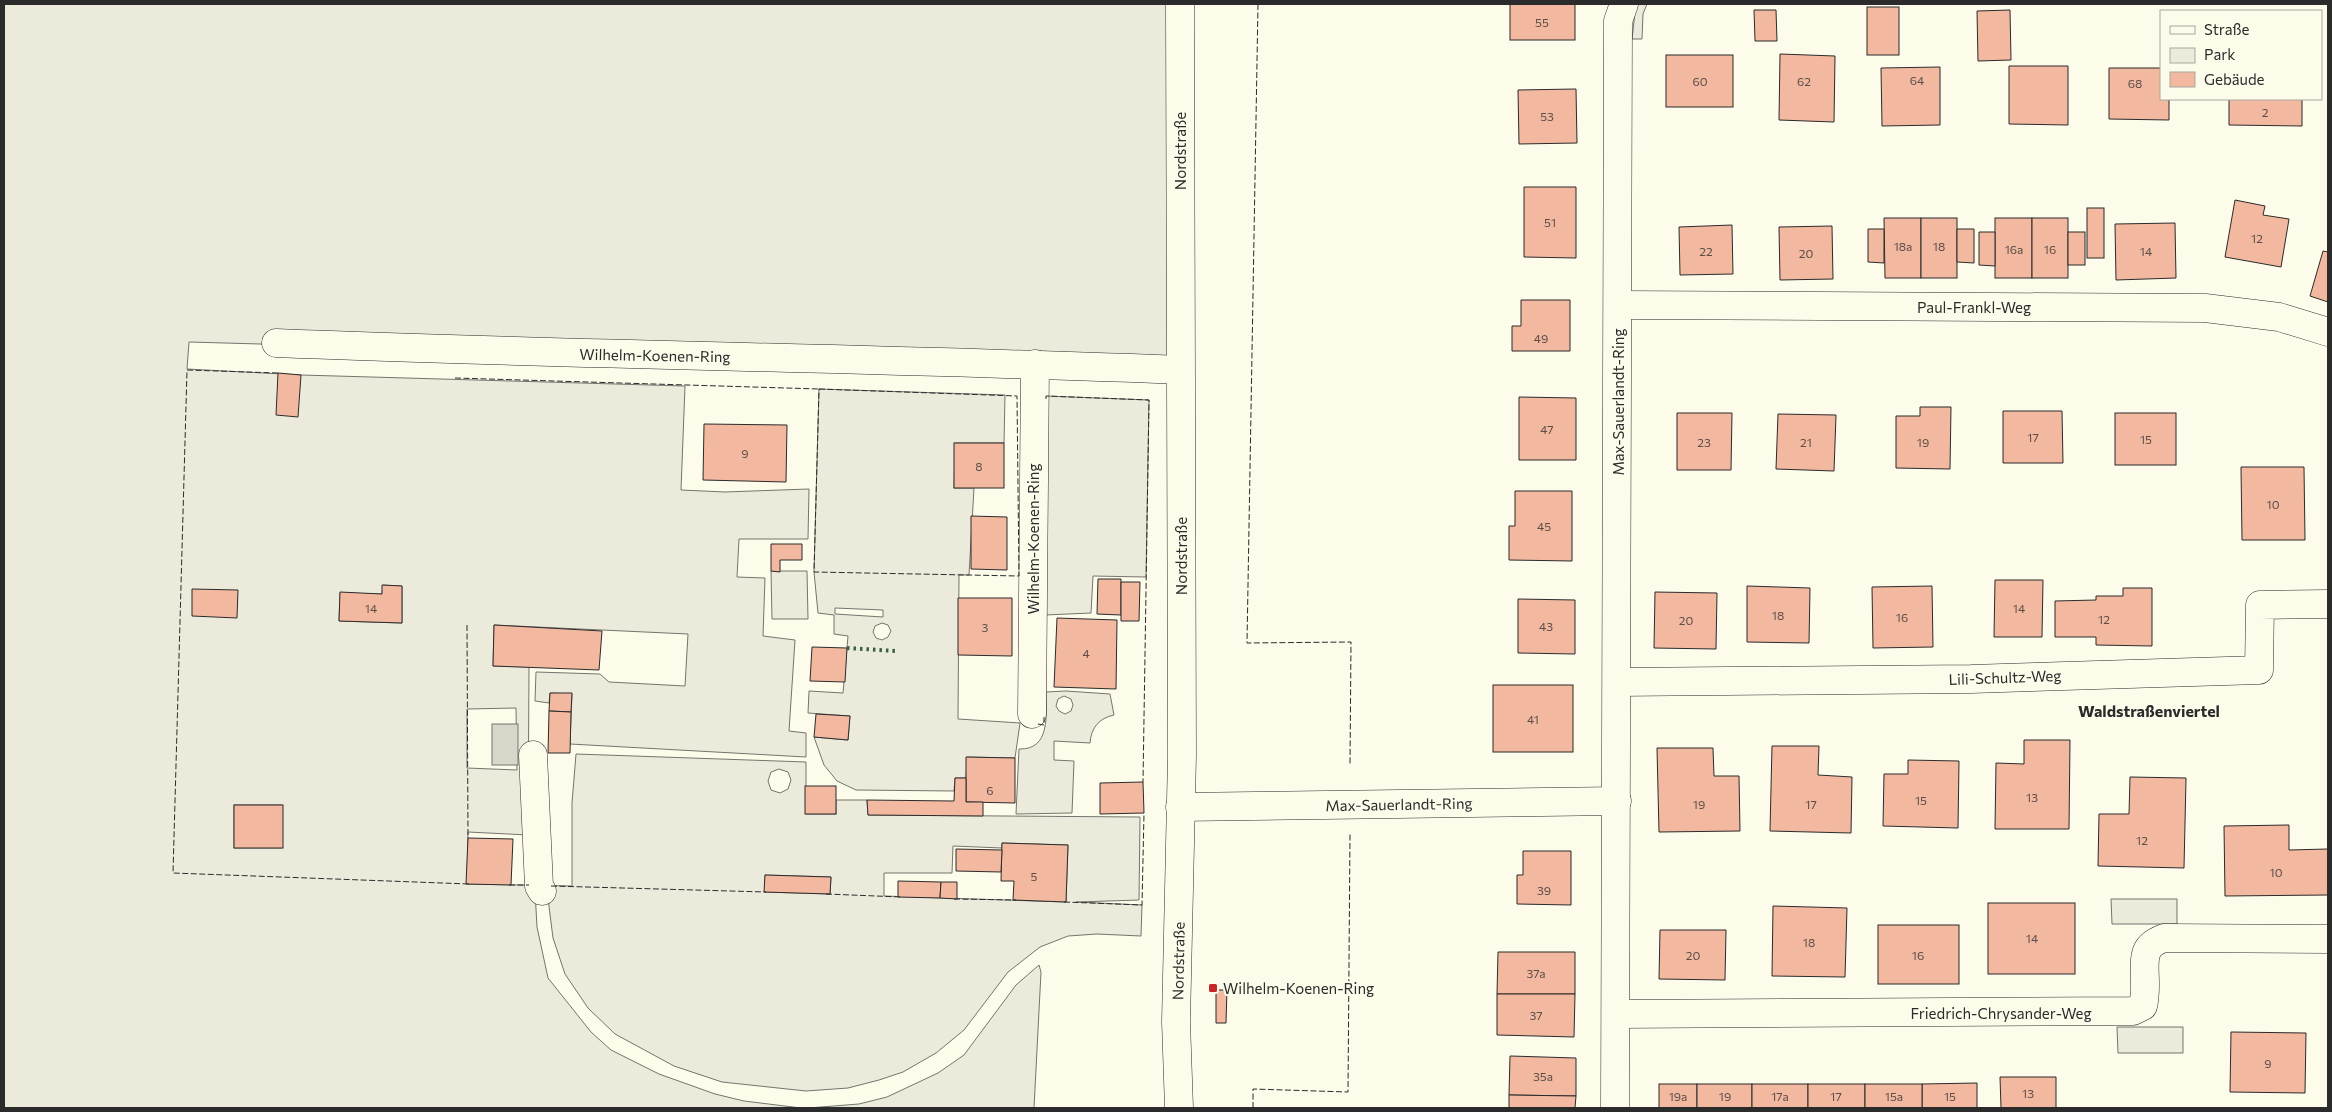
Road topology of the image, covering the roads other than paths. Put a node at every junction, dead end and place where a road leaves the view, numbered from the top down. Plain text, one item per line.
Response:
1 (1180, 4) edge
2 (1624, 4) edge
3 (1618, 305) junction
4 (2328, 332) edge
5 (276, 343) dead end
6 (1035, 364) junction
7 (1180, 370) junction
8 (2328, 604) edge
9 (1617, 682) junction
10 (1032, 714) dead end
11 (533, 755) dead end
12 (1617, 801) junction
13 (1180, 808) junction
14 (542, 891) dead end
15 (2328, 939) edge
16 (1616, 1014) junction
17 (1179, 1108) edge
18 (1616, 1108) edge

1 - 7 street, Nordstraße
2 - 3 street, Max-Sauerlandt-Ring
3 - 4 street, Paul-Frankl-Weg
3 - 9 street, Max-Sauerlandt-Ring
5 - 6 street, Wilhelm-Koenen-Ring
6 - 7 street, Wilhelm-Koenen-Ring
6 - 10 street, Wilhelm-Koenen-Ring
7 - 13 street, Nordstraße
8 - 9 street, Lili-Schultz-Weg
9 - 12 street, Max-Sauerlandt-Ring
11 - 14 street
12 - 13 street, Max-Sauerlandt-Ring
12 - 16 street, Max-Sauerlandt-Ring
13 - 17 street, Nordstraße
15 - 16 street, Friedrich-Chrysander-Weg
16 - 18 street, Max-Sauerlandt-Ring

